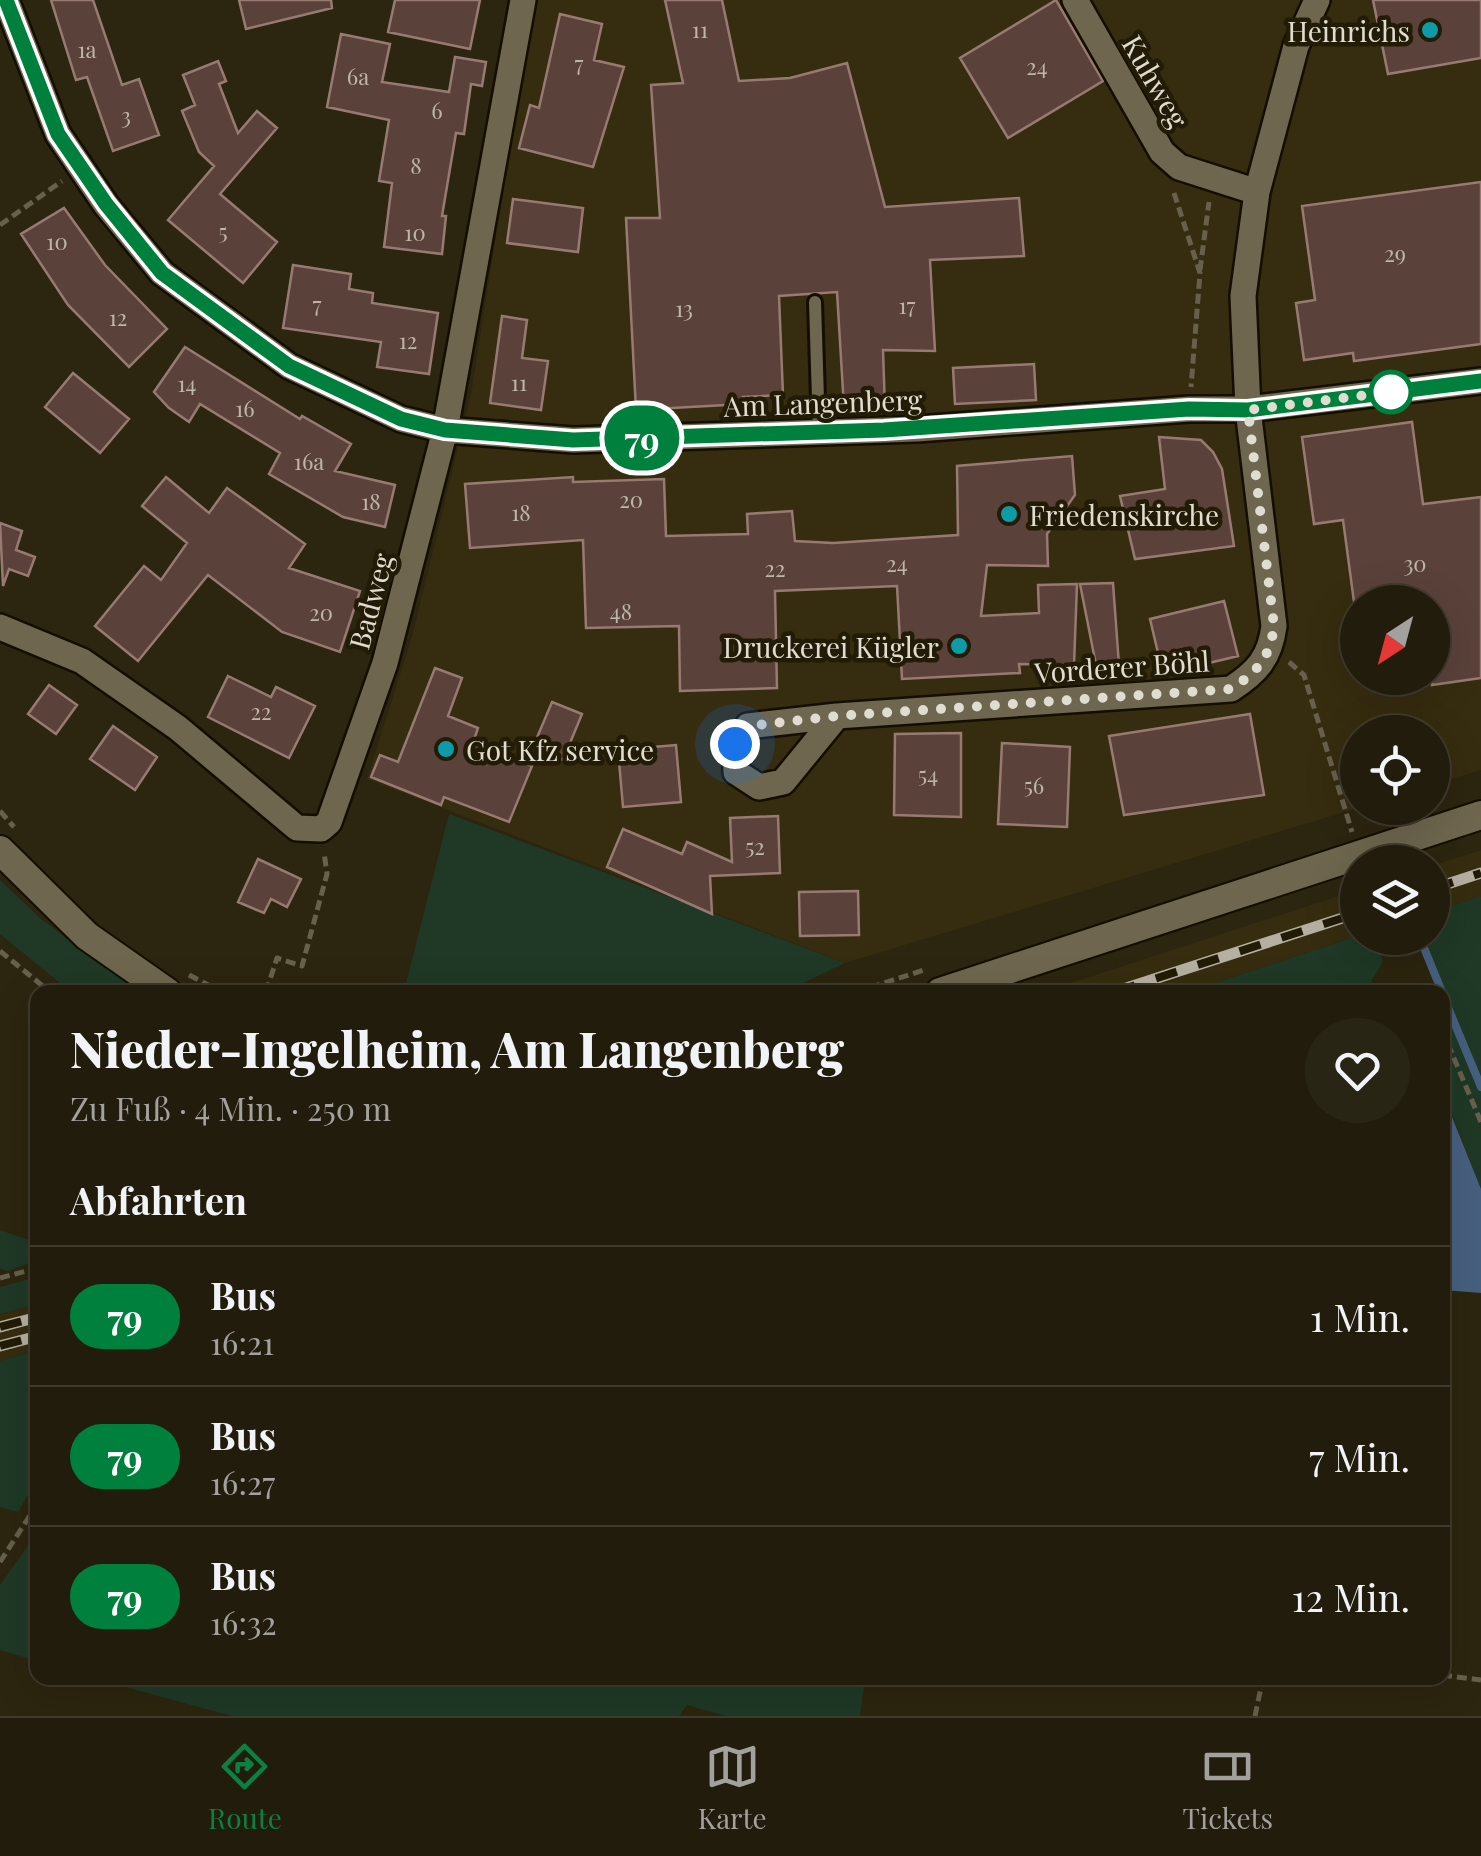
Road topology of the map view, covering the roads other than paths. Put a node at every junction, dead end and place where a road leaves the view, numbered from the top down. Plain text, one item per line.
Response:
1 (6, 0) edge
2 (522, 0) edge
3 (1075, 0) edge
4 (1317, 0) edge
5 (1257, 192) junction
6 (815, 302) dead end
7 (1481, 381) edge
8 (1248, 410) junction
9 (445, 430) junction
10 (819, 432) junction
11 (0, 627) edge
12 (837, 716) dead end
13 (1481, 815) edge
14 (13, 846) edge
15 (175, 982) edge
16 (961, 985) edge

1 - 9 street, Am Langenberg
2 - 9 street, Badweg
3 - 5 street, Kuhweg
4 - 5 street
5 - 8 street
6 - 10 lane
7 - 8 street, Am Langenberg
8 - 10 street, Am Langenberg
8 - 12 street, Vorderer Böhl
9 - 10 street, Am Langenberg
9 - 11 street, Badweg
13 - 16 main road
14 - 15 main road

